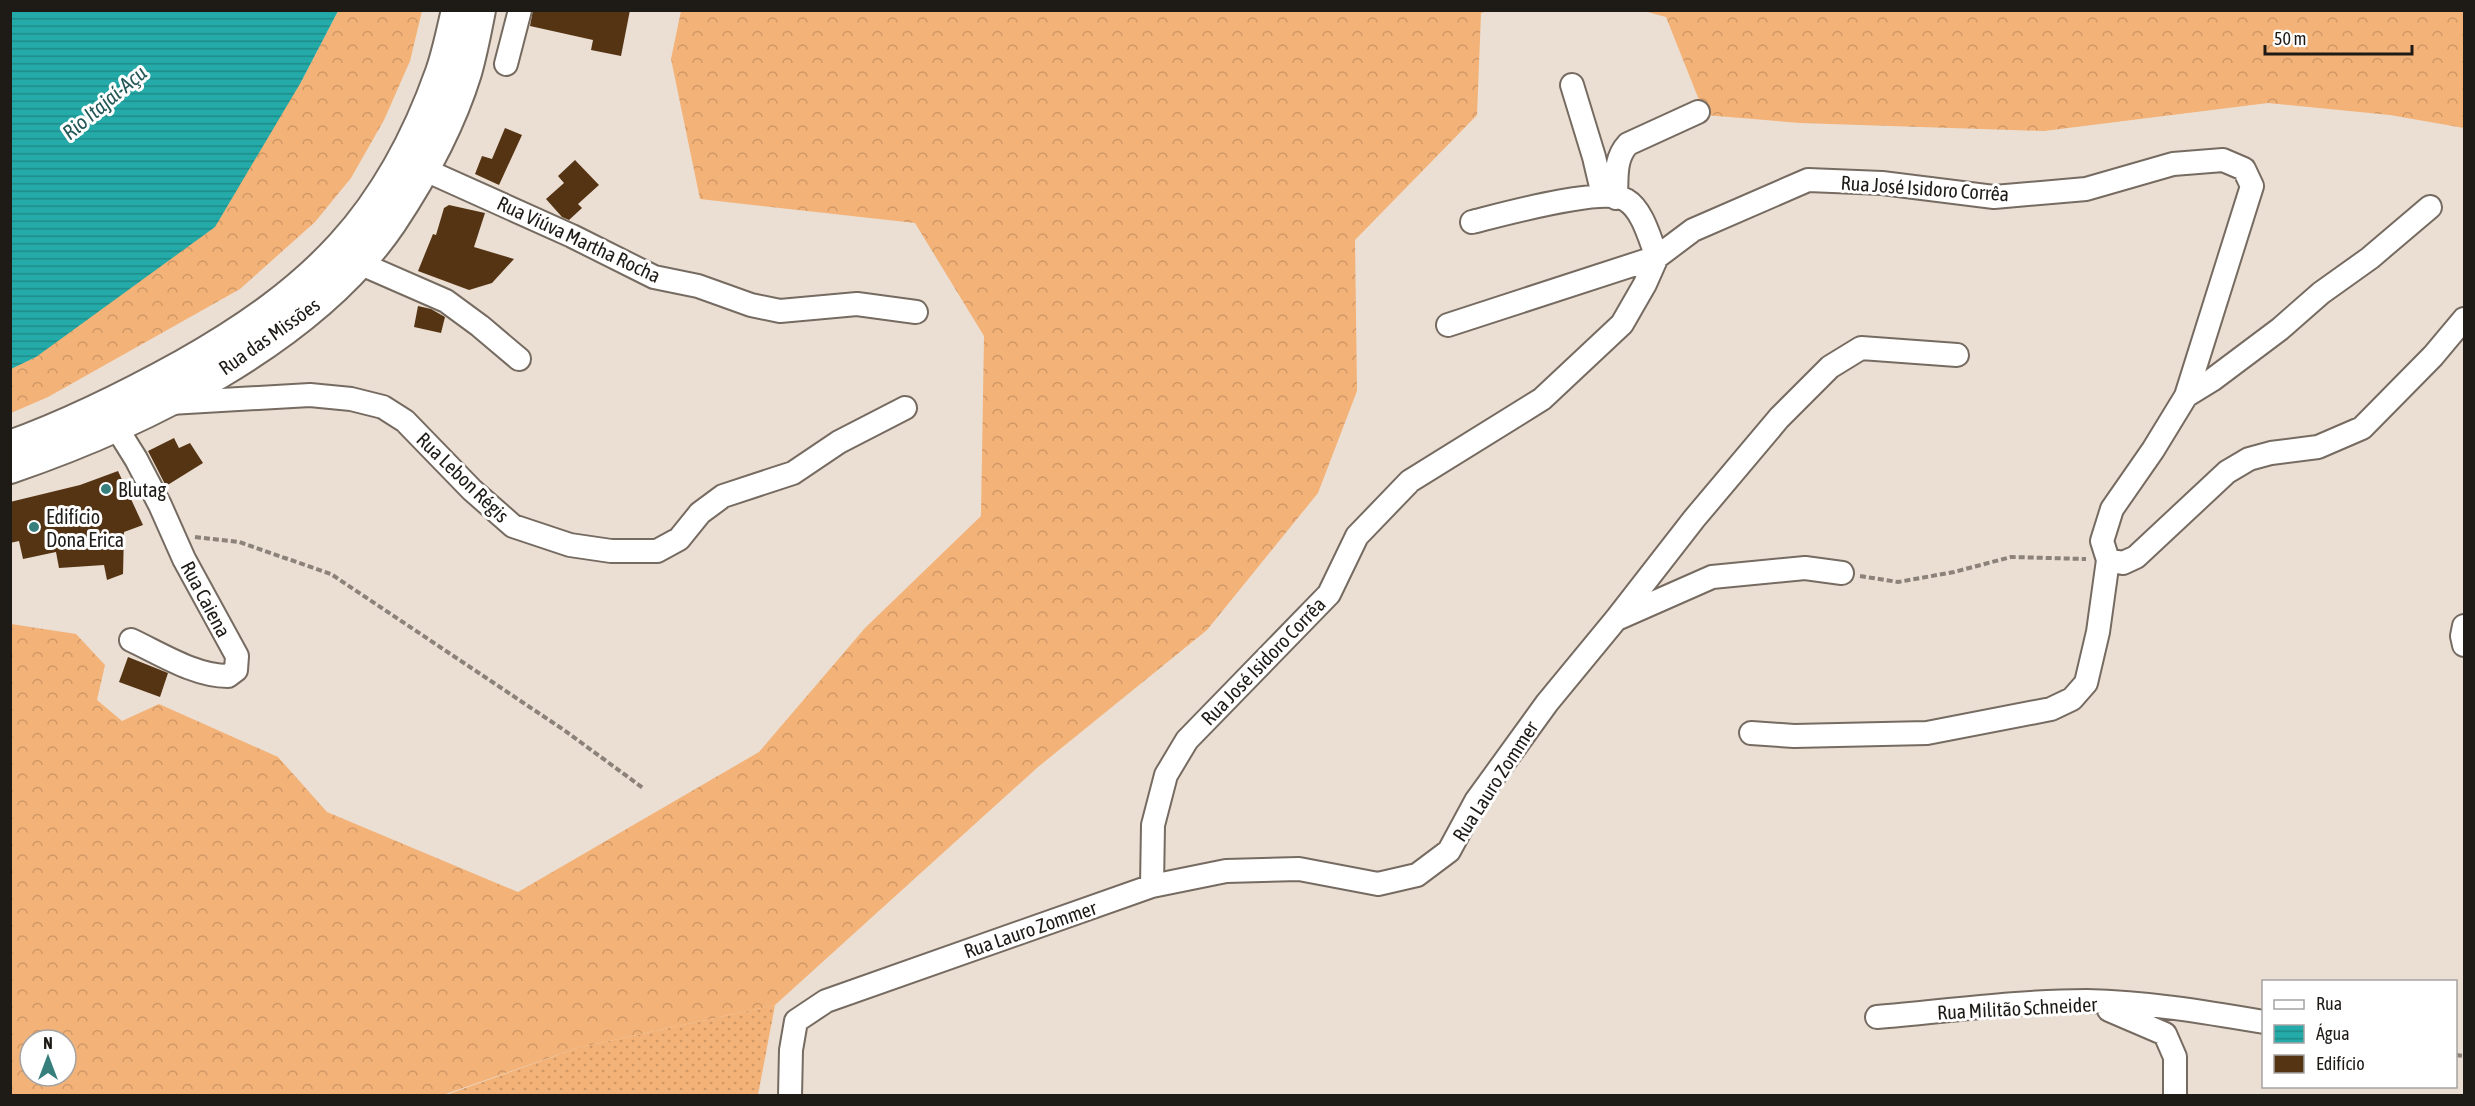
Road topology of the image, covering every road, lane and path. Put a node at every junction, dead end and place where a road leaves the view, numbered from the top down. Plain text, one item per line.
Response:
1 (456, 10) edge
2 (481, 10) edge
3 (520, 10) edge
4 (506, 64) dead end
5 (1572, 85) dead end
6 (1698, 112) dead end
7 (423, 169) junction
8 (1610, 197) junction
9 (2430, 207) dead end
10 (1472, 222) dead end
11 (1656, 257) junction
12 (359, 263) junction
13 (916, 312) dead end
14 (2464, 320) edge
15 (1448, 325) dead end
16 (1957, 356) dead end
17 (519, 359) dead end
18 (2186, 396) junction
19 (163, 403) junction
20 (905, 408) dead end
21 (116, 427) junction
22 (10, 445) edge
23 (10, 469) edge
24 (173, 535) junction
25 (2108, 560) junction
26 (1842, 573) joint
27 (1617, 618) junction
28 (2464, 626) edge
29 (131, 640) dead end
30 (2464, 645) edge
31 (1751, 733) dead end
32 (643, 788) dead end
33 (1152, 886) junction
34 (2088, 1001) junction
35 (1877, 1017) dead end
36 (2262, 1022) edge
37 (790, 1095) edge
38 (2175, 1095) edge

1 - 22 main road, Rua das Missões
2 - 7 main road, Rua das Missões
3 - 4 street
5 - 8 street
6 - 8 street
7 - 12 main road, Rua das Missões
7 - 13 street, Rua Viúva Martha Rocha
8 - 10 street
8 - 11 street
9 - 18 street
11 - 15 street
11 - 18 street, Rua José Isidoro Corrêa
11 - 33 street, Rua José Isidoro Corrêa
12 - 17 street
12 - 19 main road, Rua das Missões
14 - 25 street
16 - 27 street, Rua Lauro Zommer
18 - 25 street, Rua José Isidoro Corrêa
19 - 20 street, Rua Lebon Régis
19 - 21 main road, Rua das Missões
21 - 23 main road, Rua das Missões
21 - 24 street, Rua Caiena
24 - 29 street, Rua Caiena
24 - 32 path
25 - 26 path
25 - 31 street, Rua José Isidoro Corrêa
26 - 27 street
27 - 33 street, Rua Lauro Zommer
28 - 30 street
33 - 37 street, Rua Lauro Zommer
34 - 35 street, Rua Militão Schneider
34 - 36 street, Rua Militão Schneider
34 - 38 street

